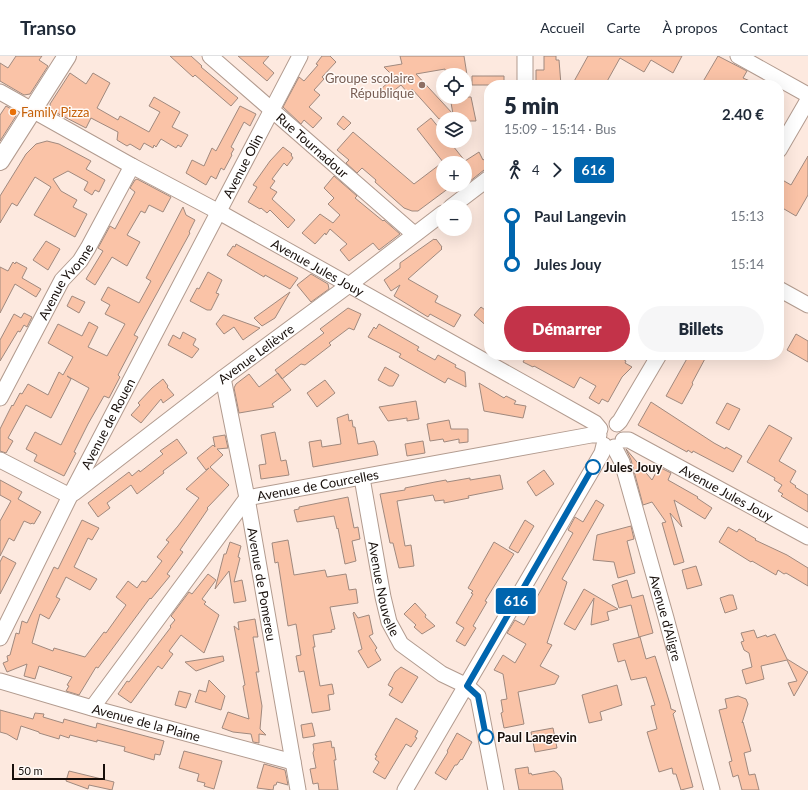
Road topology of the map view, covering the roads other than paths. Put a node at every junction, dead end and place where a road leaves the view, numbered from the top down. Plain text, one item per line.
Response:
1 (67, 56) edge
2 (210, 56) edge
3 (300, 56) edge
4 (525, 56) edge
5 (738, 56) edge
6 (525, 80) edge
7 (781, 80) edge
8 (784, 82) edge
9 (0, 92) edge
10 (808, 95) edge
11 (808, 100) edge
12 (33, 110) junction
13 (272, 110) junction
14 (784, 141) edge
15 (0, 161) edge
16 (132, 166) junction
17 (484, 182) edge
18 (460, 200) edge
19 (219, 212) junction
20 (436, 218) edge
21 (414, 234) junction
22 (349, 285) junction
23 (784, 292) edge
24 (808, 305) edge
25 (656, 360) edge
26 (223, 378) junction
27 (0, 398) edge
28 (608, 439) junction
29 (0, 460) edge
30 (362, 478) junction
31 (70, 496) junction
32 (247, 498) junction
33 (808, 538) edge
34 (0, 638) edge
35 (0, 681) edge
36 (467, 686) junction
37 (92, 708) junction
38 (293, 762) junction
39 (298, 790) edge
40 (405, 790) edge
41 (496, 790) edge
42 (712, 790) edge

1 - 12 street
2 - 13 street, Rue Tournadour
3 - 13 street, Avenue Olin
4 - 6 street
5 - 7 street
8 - 10 street
9 - 12 street, Avenue Jules Jouy
11 - 14 street
12 - 15 street
12 - 16 street, Avenue Jules Jouy
13 - 19 street, Avenue Olin
13 - 21 street, Rue Tournadour
16 - 19 street, Avenue Jules Jouy
16 - 27 street, Avenue Yvonne
17 - 18 street
19 - 22 street, Avenue Jules Jouy
19 - 31 street, Avenue de Rouen
20 - 21 street, Avenue Lelièvre
21 - 22 street, Avenue Lelièvre
22 - 26 street, Avenue Lelièvre
22 - 28 street, Avenue Jules Jouy
23 - 24 street
25 - 28 street, Avenue de Courcelles
26 - 31 street, Avenue Lelièvre
26 - 32 street, Avenue de Pomereu
28 - 30 street, Avenue de Courcelles
28 - 33 street, Avenue Jules Jouy
28 - 36 street
28 - 42 street, Avenue d'Aligre
29 - 31 street
30 - 32 street, Avenue de Courcelles
30 - 36 street, Avenue Nouvelle
31 - 34 street, Avenue de Rouen
32 - 37 street, Avenue de Courcelles
32 - 38 street, Avenue de Pomereu
35 - 37 street, Avenue de la Plaine
36 - 40 street
36 - 41 street
37 - 38 street, Avenue de la Plaine
38 - 39 street, Avenue de Pomereu

